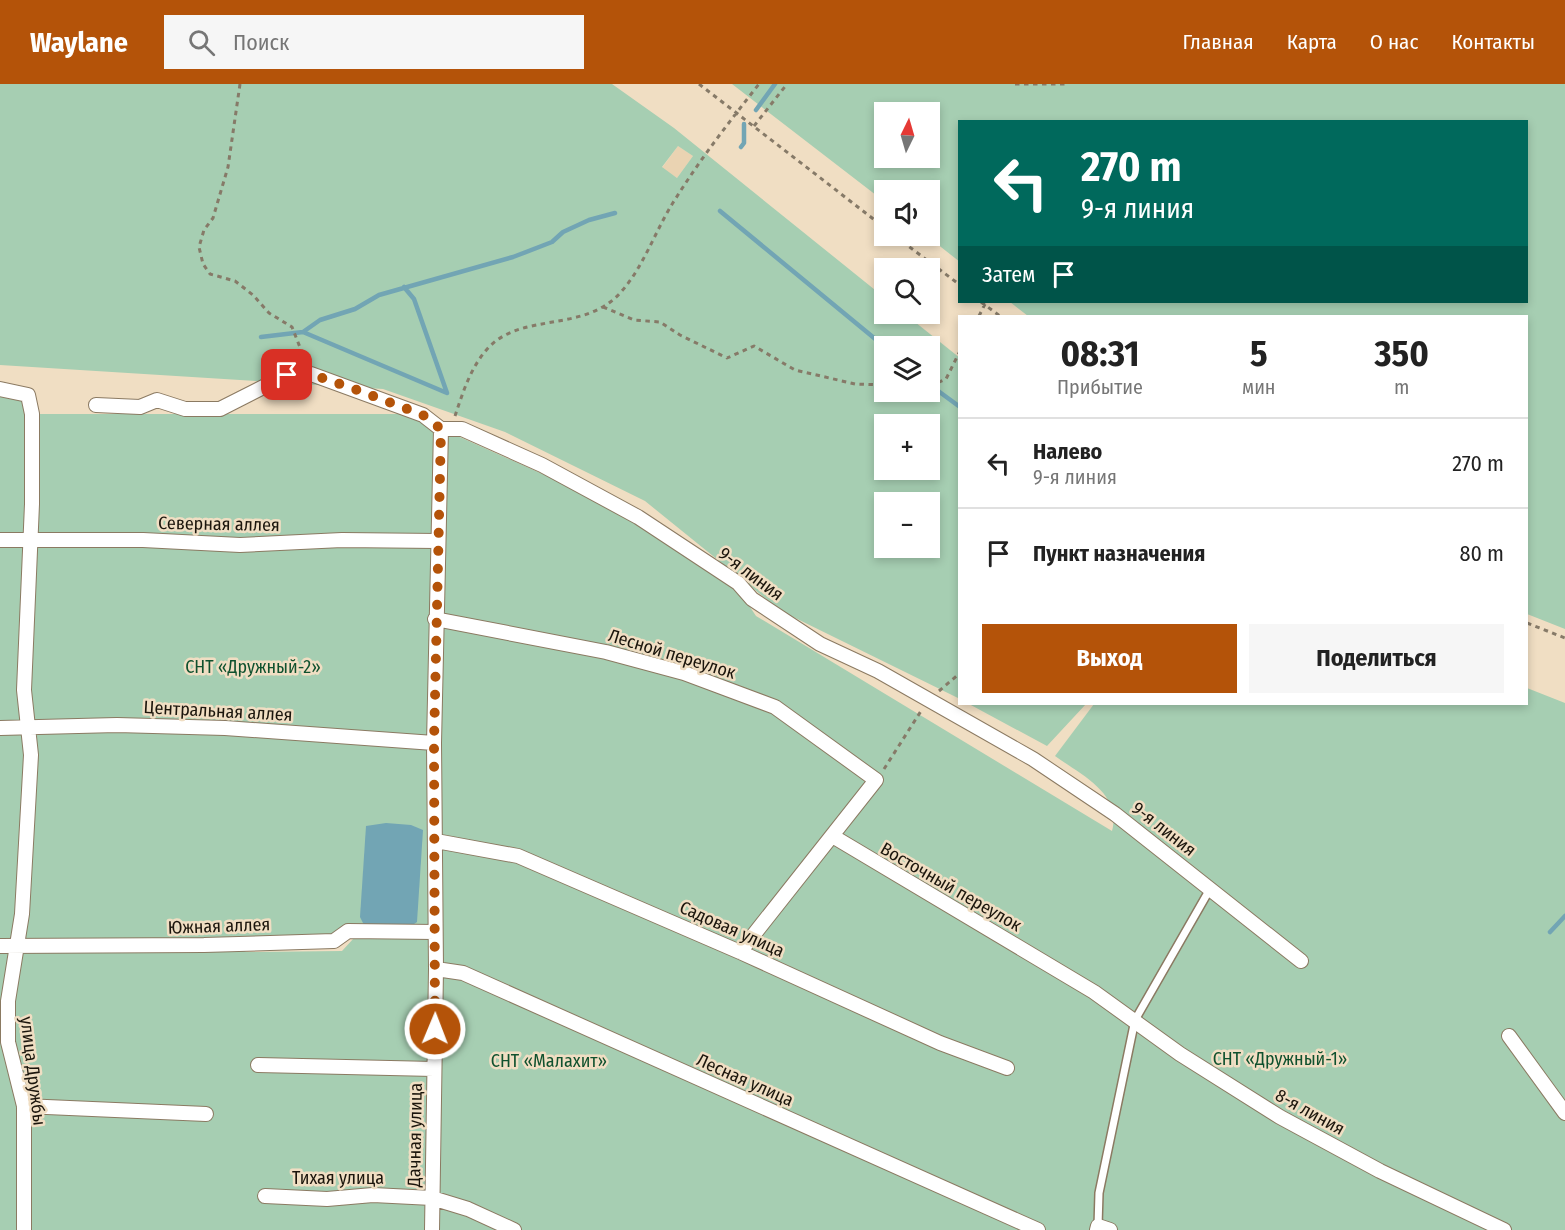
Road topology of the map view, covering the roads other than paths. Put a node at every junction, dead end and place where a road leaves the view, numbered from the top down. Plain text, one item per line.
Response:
1 (0, 389) edge
2 (96, 405) dead end
3 (441, 429) junction
4 (0, 540) edge
5 (30, 541) junction
6 (437, 541) junction
7 (435, 618) junction
8 (29, 728) junction
9 (0, 729) edge
10 (434, 743) junction
11 (834, 837) junction
12 (436, 841) junction
13 (1210, 889) junction
14 (435, 932) junction
15 (0, 946) edge
16 (15, 946) junction
17 (740, 952) junction
18 (1301, 961) dead end
19 (1051, 966) joint
20 (436, 969) junction
21 (1135, 1020) junction
22 (1509, 1036) dead end
23 (258, 1065) dead end
24 (6, 1067) edge
25 (1007, 1068) dead end
26 (434, 1069) junction
27 (24, 1106) junction
28 (1565, 1113) edge
29 (206, 1114) dead end
30 (265, 1196) dead end
31 (432, 1198) junction
32 (1102, 1229) edge
33 (24, 1230) edge
34 (432, 1230) edge
35 (514, 1230) edge
36 (1038, 1230) edge
37 (1504, 1230) edge

1 - 5 street, улица Дружбы
2 - 3 street, 9-я линия
3 - 6 street, Дачная улица
3 - 13 street, 9-я линия
4 - 5 street, Северная аллея
5 - 6 street, Северная аллея
5 - 8 street, улица Дружбы
6 - 7 street, Дачная улица
7 - 10 street, Дачная улица
7 - 11 street, Лесной переулок
8 - 9 street, Центральная аллея
8 - 10 street, Центральная аллея
8 - 16 street, улица Дружбы
10 - 12 street, Дачная улица
11 - 17 street
11 - 19 street, Восточный переулок
12 - 14 street, Дачная улица
12 - 17 street, Садовая улица
13 - 18 street, 9-я линия
13 - 21 lane
14 - 16 street, Южная аллея
14 - 20 street, Дачная улица
15 - 16 street, Южная аллея
16 - 24 street, улица Дружбы
17 - 25 street, Садовая улица
19 - 21 street, 8-я линия
20 - 26 street, Дачная улица
20 - 36 street, Лесная улица
21 - 32 lane
21 - 37 street, 8-я линия
22 - 28 street
23 - 26 street
24 - 27 street, улица Дружбы
26 - 31 street, Дачная улица
27 - 29 street
27 - 33 street, улица Дружбы
30 - 31 street, Тихая улица
31 - 34 street, Дачная улица
31 - 35 street, Тихая улица

